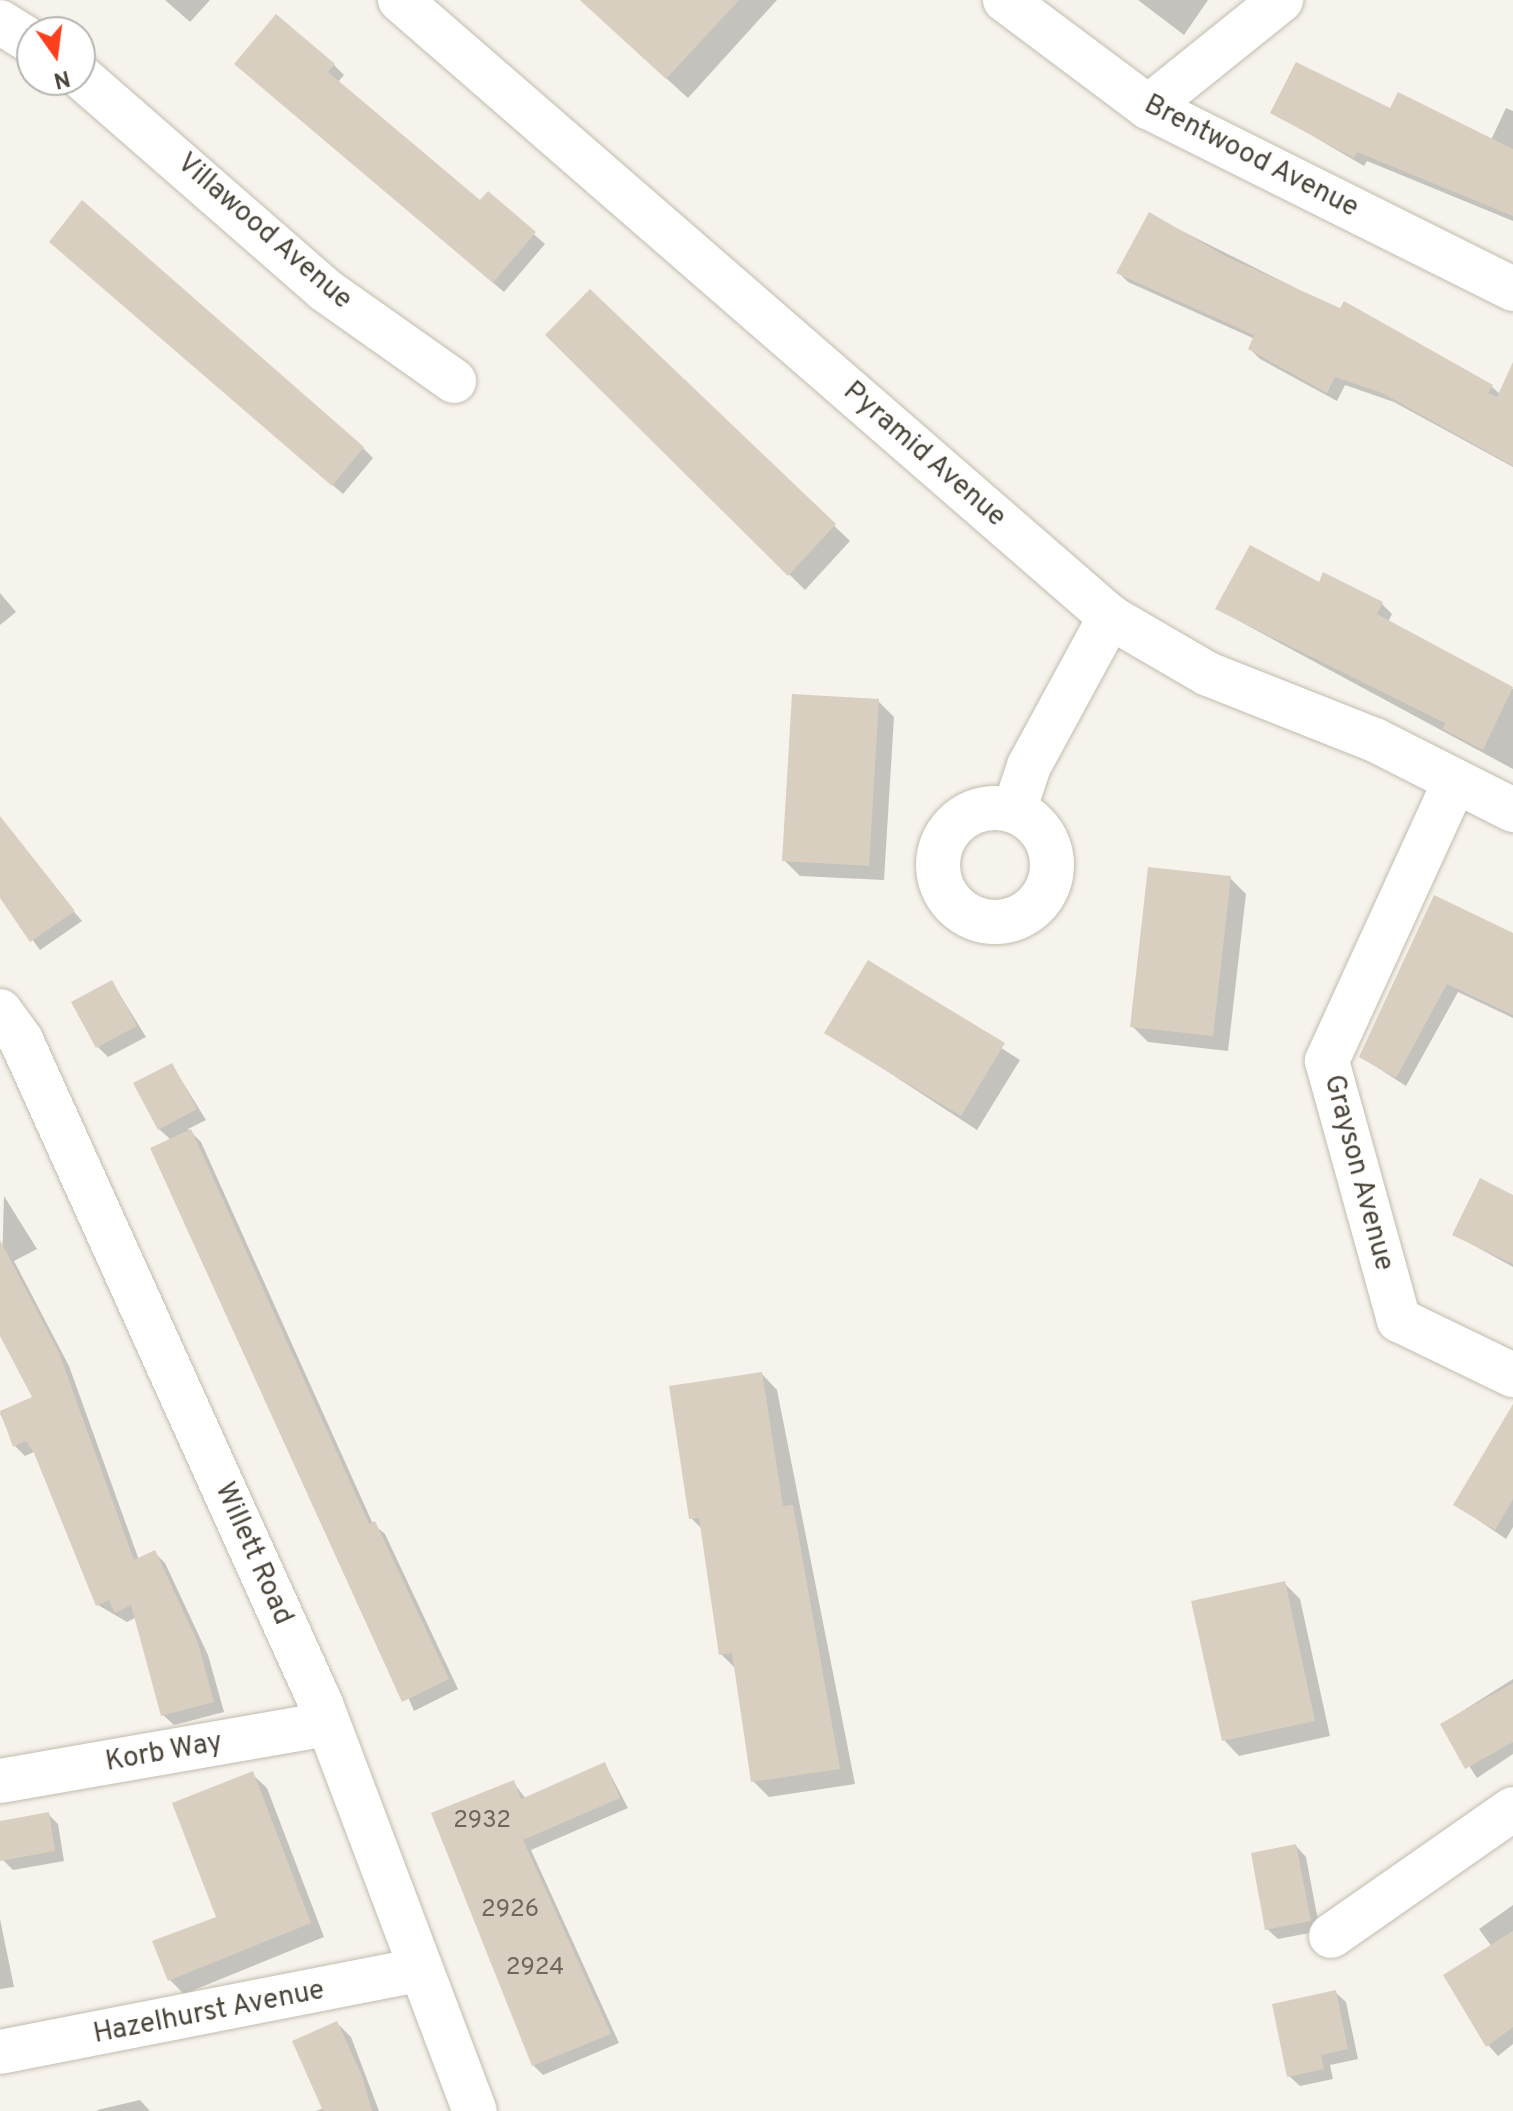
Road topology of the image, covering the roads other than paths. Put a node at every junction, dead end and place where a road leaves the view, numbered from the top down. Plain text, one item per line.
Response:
1 (400, 0) edge
2 (1005, 0) edge
3 (1281, 0) edge
4 (96, 90) edge
5 (1148, 107) junction
6 (1513, 289) edge
7 (454, 381) dead end
8 (1110, 617) junction
9 (1455, 781) junction
10 (1513, 810) edge
11 (1014, 811) dead end
12 (0, 1011) edge
13 (1513, 1375) edge
14 (328, 1724) junction
15 (0, 1781) edge
16 (1513, 1809) edge
17 (1331, 1936) dead end
18 (418, 1970) junction
19 (0, 2052) edge
20 (475, 2111) edge

1 - 8 street, Pyramid Avenue
2 - 5 street, Brentwood Avenue
3 - 5 street
4 - 7 street, Villawood Avenue
5 - 6 street, Brentwood Avenue
8 - 9 street, Pyramid Avenue
8 - 11 street
9 - 10 street, Pyramid Avenue
9 - 13 street, Grayson Avenue
12 - 14 street, Willett Road
14 - 15 street, Korb Way
14 - 18 street, Willett Road
16 - 17 street
18 - 19 street, Hazelhurst Avenue
18 - 20 street, Willett Road

